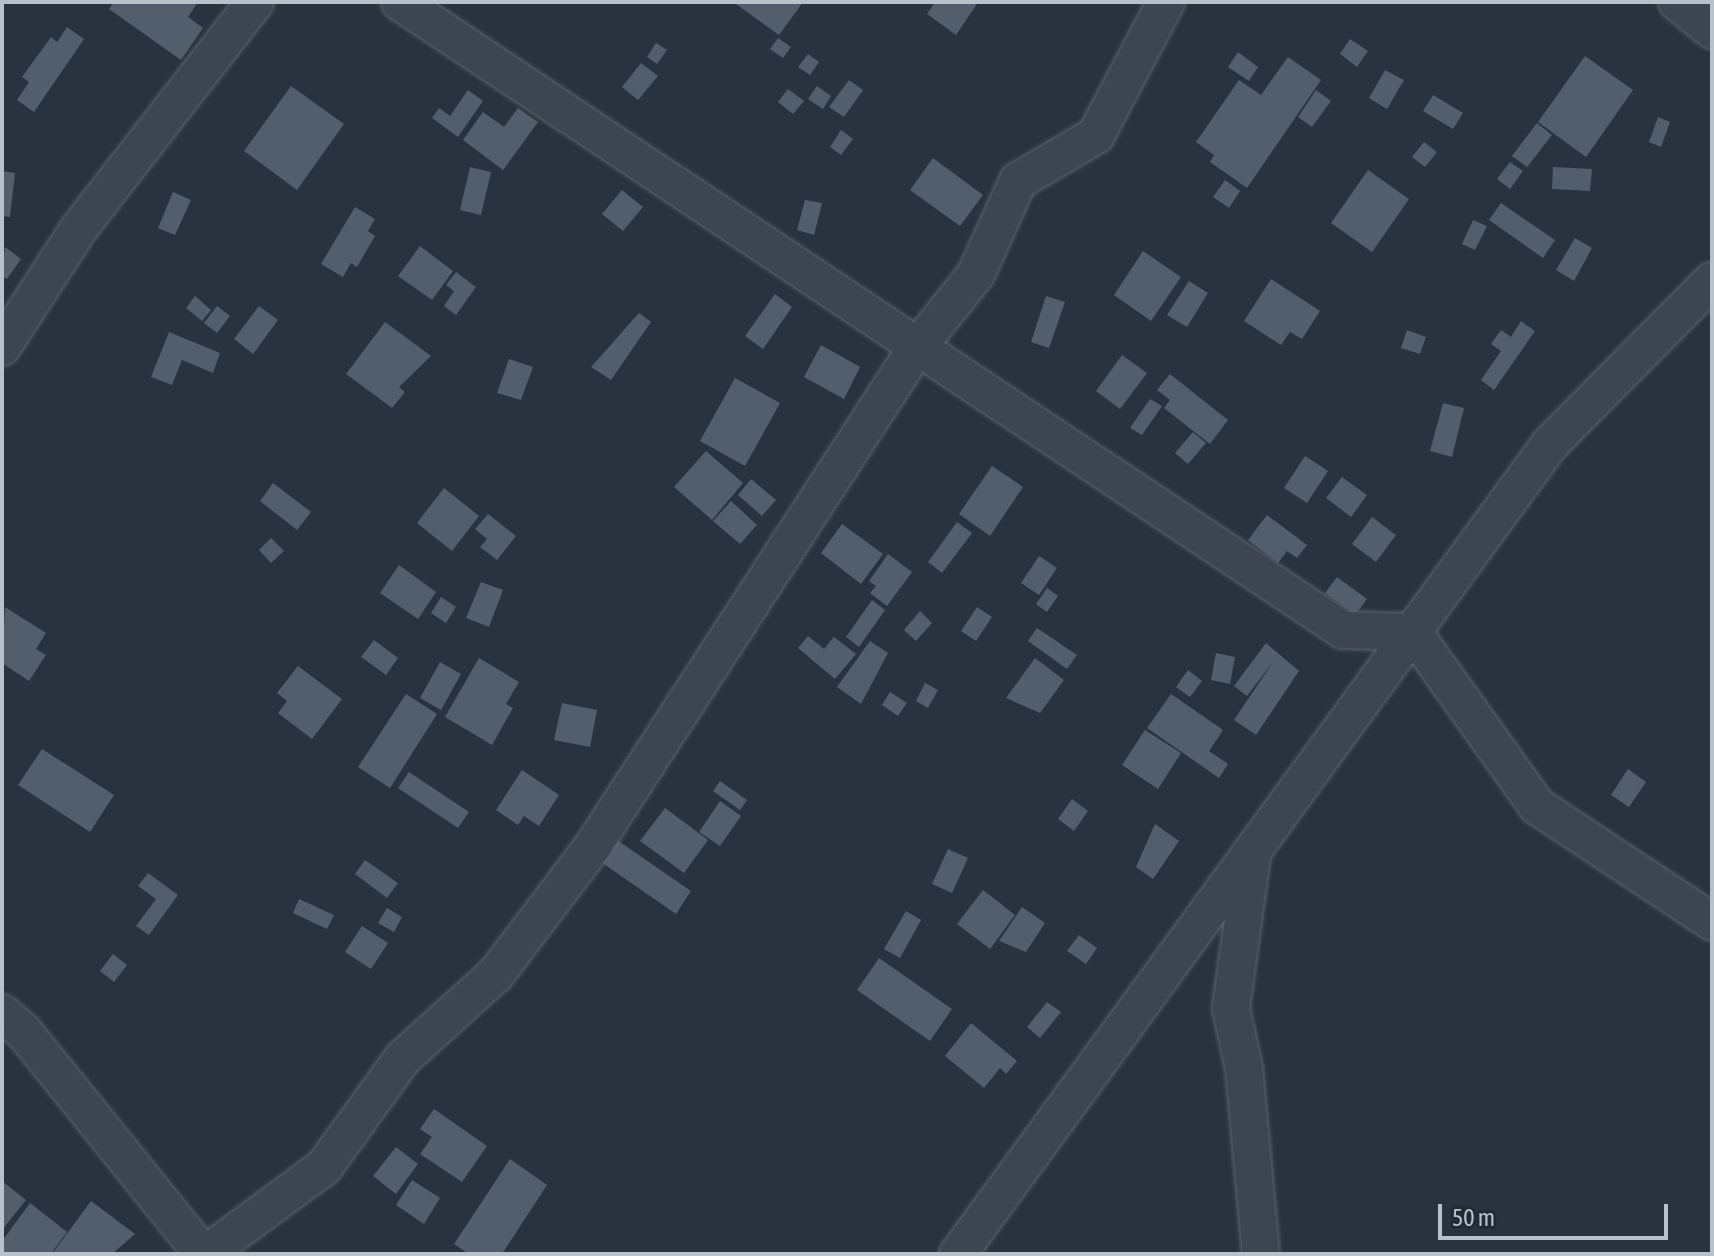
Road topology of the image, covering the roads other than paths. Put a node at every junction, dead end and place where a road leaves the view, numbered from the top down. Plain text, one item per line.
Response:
1 (255, 2) edge
2 (400, 2) edge
3 (1166, 2) edge
4 (1677, 2) edge
5 (1712, 30) edge
6 (1712, 281) edge
7 (2, 347) edge
8 (916, 349) junction
9 (1413, 632) junction
10 (1252, 855) junction
11 (1712, 922) edge
12 (2, 1013) edge
13 (204, 1254) edge
14 (958, 1254) edge
15 (1261, 1254) edge

1 - 7 street
2 - 8 street
3 - 8 street
4 - 5 street
6 - 9 street
8 - 9 street
8 - 13 street
9 - 10 street
9 - 11 street
10 - 14 street
10 - 15 street
12 - 13 street

